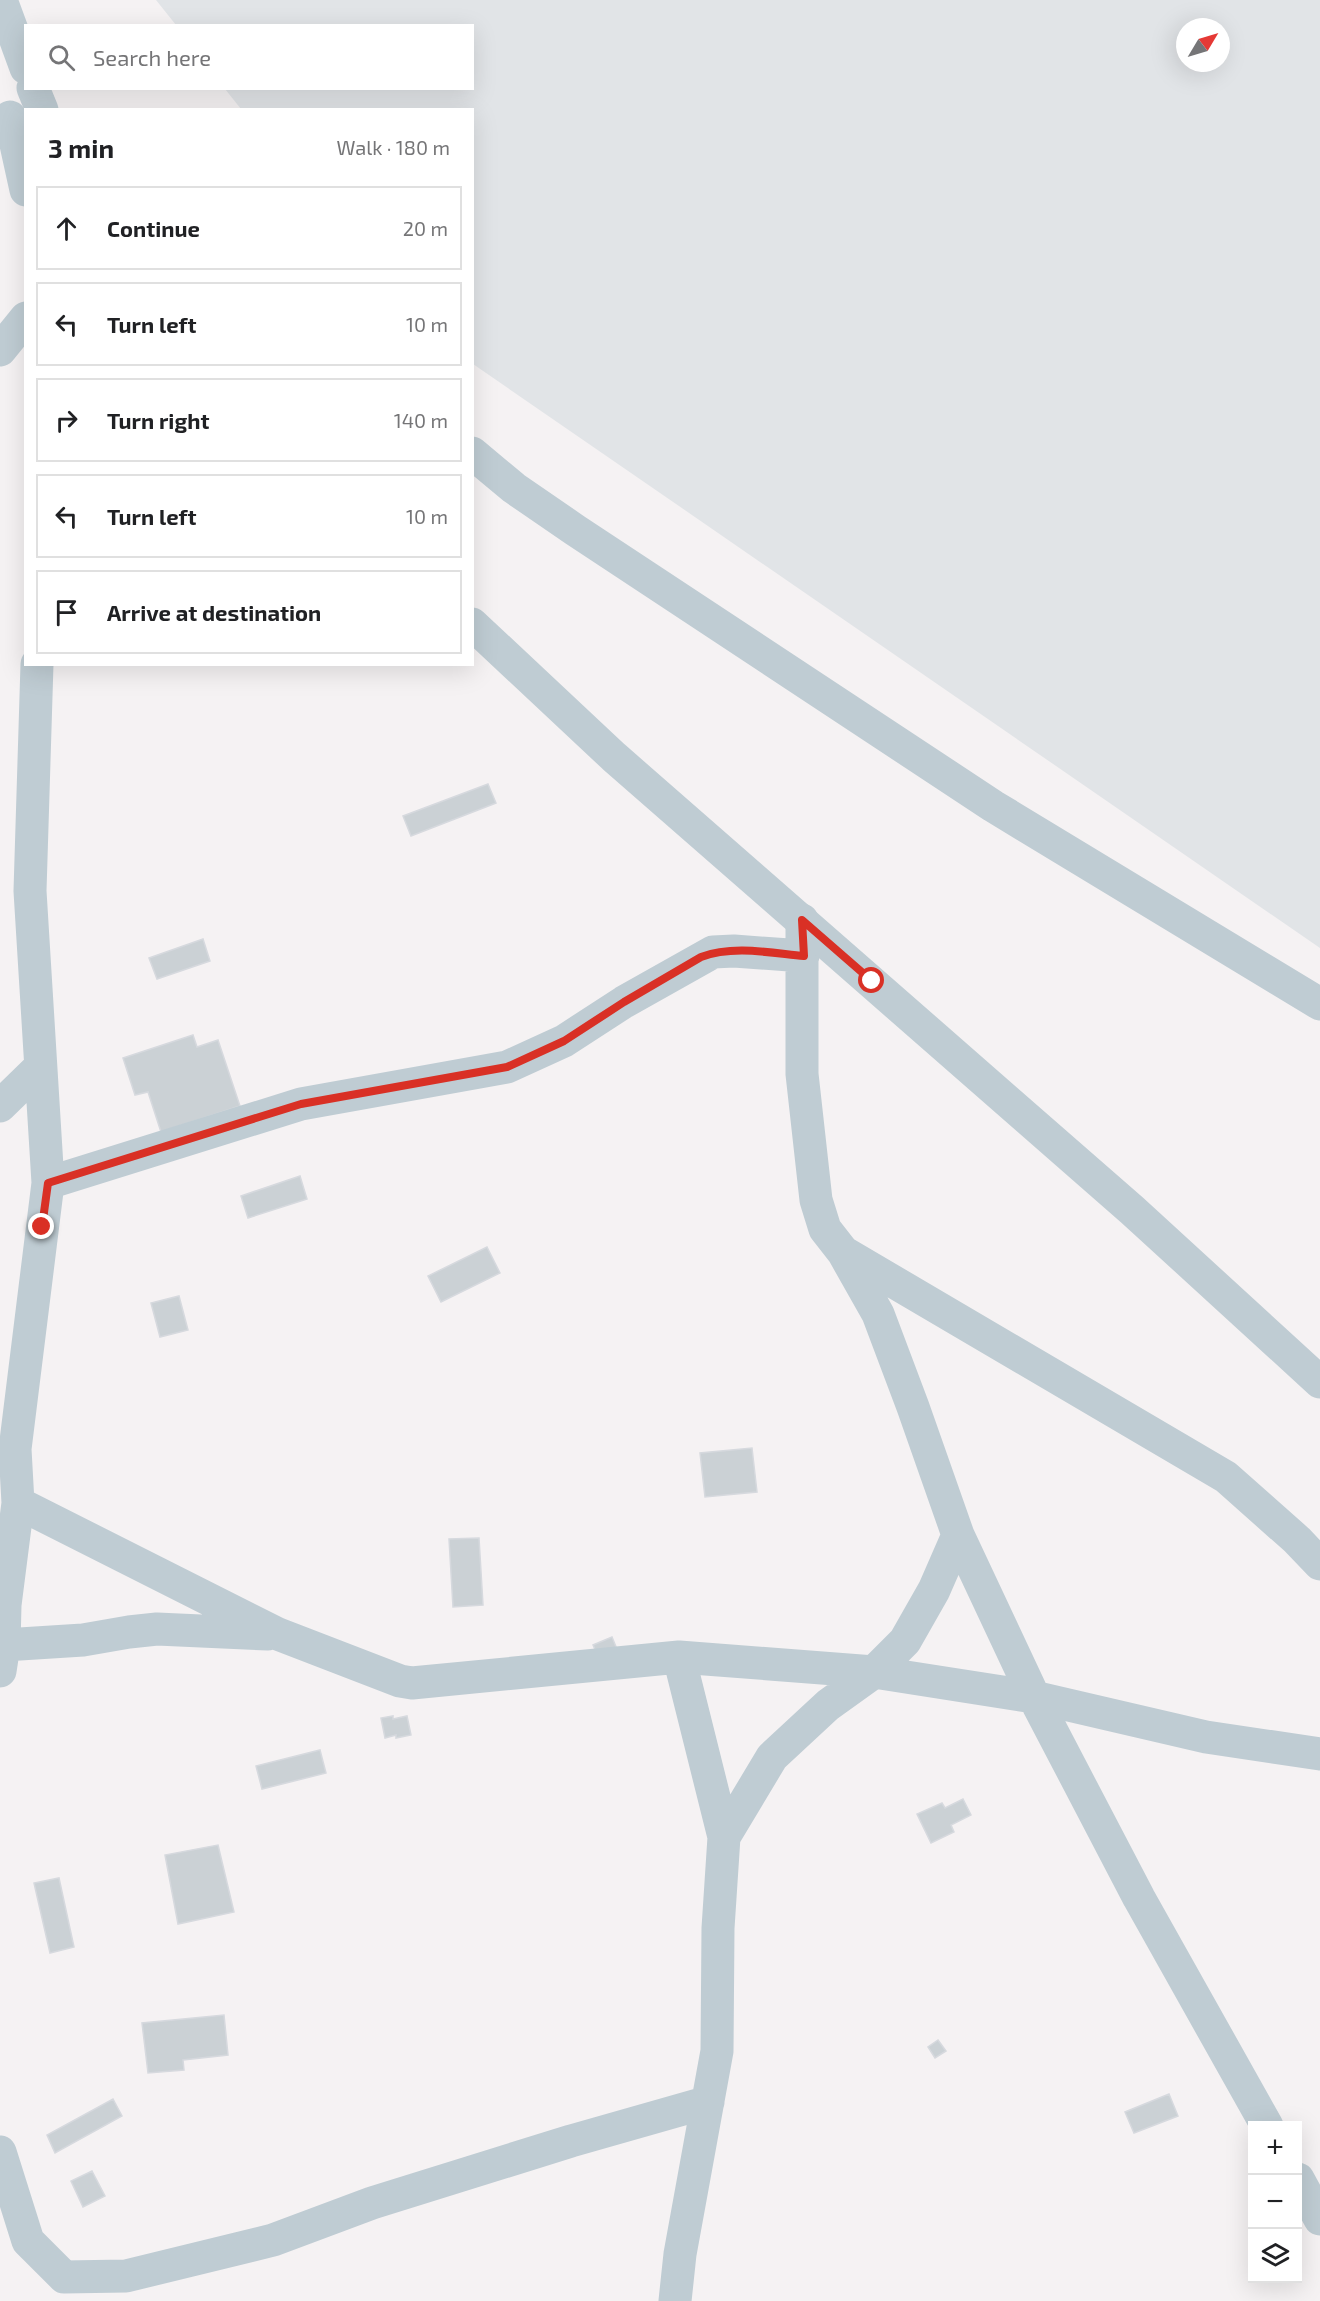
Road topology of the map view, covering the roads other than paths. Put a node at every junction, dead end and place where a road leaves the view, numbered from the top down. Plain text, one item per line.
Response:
1 (1, 0) edge
2 (24, 63) edge
3 (34, 90) edge
4 (41, 108) edge
5 (12, 118) edge
6 (24, 180) edge
7 (24, 320) edge
8 (0, 350) edge
9 (474, 455) edge
10 (474, 626) edge
11 (37, 666) edge
12 (802, 920) junction
13 (804, 956) junction
14 (1320, 1004) edge
15 (39, 1068) junction
16 (0, 1106) edge
17 (48, 1183) junction
18 (843, 1252) junction
19 (1320, 1382) edge
20 (8, 1457) edge
21 (18, 1503) junction
22 (958, 1534) junction
23 (1320, 1564) edge
24 (3, 1604) edge
25 (279, 1634) junction
26 (2, 1658) edge
27 (679, 1658) junction
28 (874, 1672) junction
29 (1034, 1696) junction
30 (1320, 1754) edge
31 (724, 1836) junction
32 (708, 2102) junction
33 (1264, 2121) edge
34 (0, 2152) edge
35 (1302, 2186) edge
36 (1320, 2219) edge
37 (131, 2289) edge
38 (675, 2301) edge

1 - 2 street
3 - 4 street
5 - 6 street
7 - 8 street
9 - 14 street
10 - 12 street
11 - 15 street
12 - 13 street
12 - 19 street
13 - 17 street
13 - 18 street
15 - 16 street
15 - 17 street
17 - 20 street
18 - 22 street
18 - 23 street
20 - 21 street
21 - 24 street
21 - 25 street
22 - 28 street
22 - 29 street
24 - 26 street
25 - 26 street
25 - 27 street
27 - 28 street
27 - 31 street
28 - 29 street
28 - 31 street
29 - 30 street
29 - 33 street
31 - 32 street
32 - 37 street
32 - 38 street
34 - 37 street
35 - 36 street

